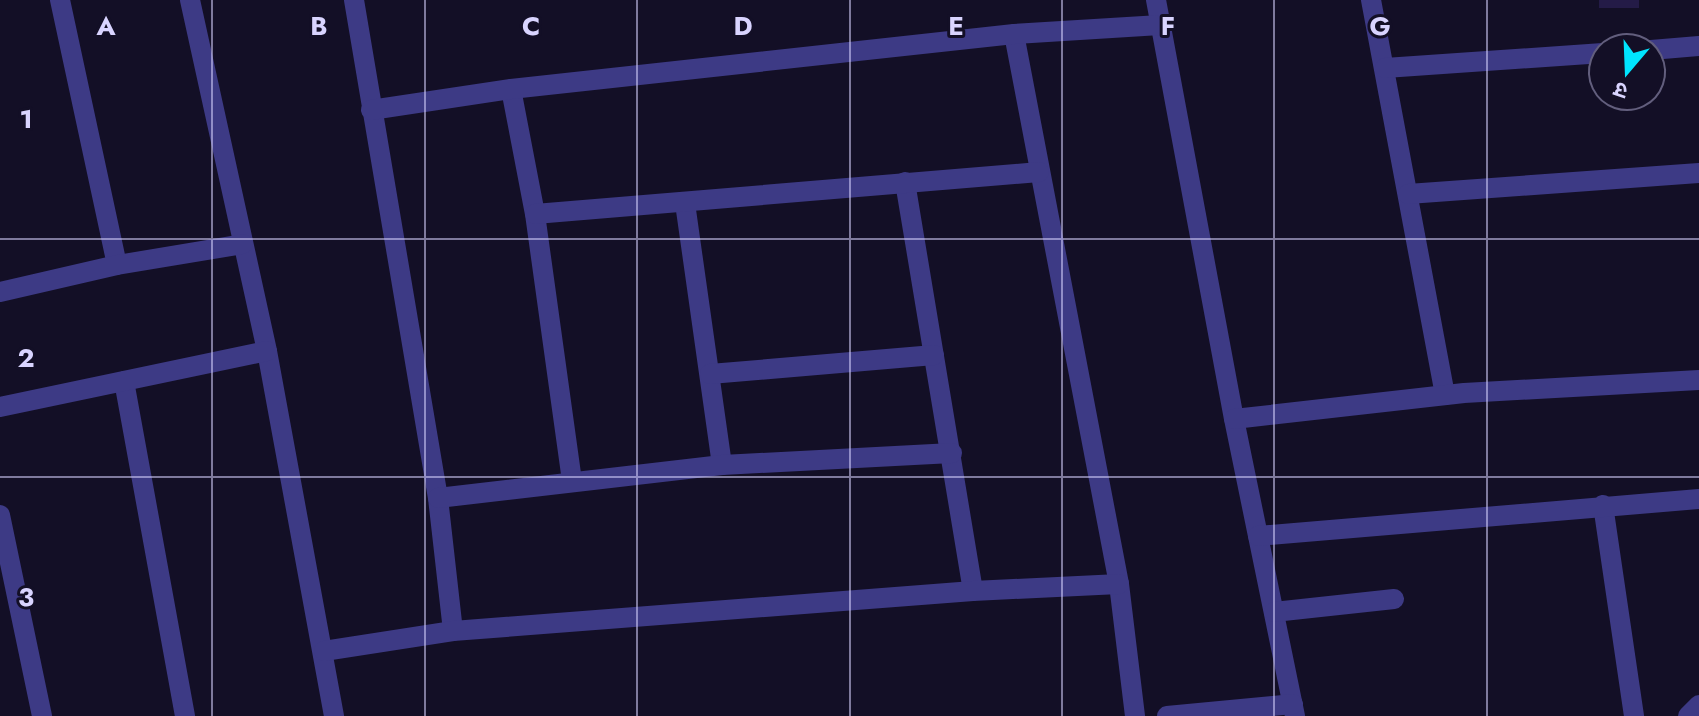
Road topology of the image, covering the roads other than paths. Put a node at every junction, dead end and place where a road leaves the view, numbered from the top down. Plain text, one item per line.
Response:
1 (60, 0) edge
2 (190, 0) edge
3 (354, 0) edge
4 (1156, 0) edge
5 (1371, 0) edge
6 (1160, 25) junction
7 (1014, 34) junction
8 (1699, 46) edge
9 (1667, 49) edge
10 (1587, 54) edge
11 (1385, 68) junction
12 (511, 89) junction
13 (371, 110) junction
14 (1039, 172) junction
15 (1699, 173) edge
16 (905, 182) junction
17 (1408, 194) junction
18 (685, 203) junction
19 (535, 214) junction
20 (243, 244) junction
21 (117, 265) junction
22 (1, 286) edge
23 (267, 351) junction
24 (934, 355) junction
25 (710, 374) junction
26 (1699, 380) edge
27 (124, 381) junction
28 (1445, 395) junction
29 (0, 407) edge
30 (1234, 419) junction
31 (952, 453) junction
32 (722, 465) junction
33 (572, 481) junction
34 (438, 498) junction
35 (1699, 499) edge
36 (1603, 505) junction
37 (0, 515) edge
38 (1258, 536) junction
39 (1119, 584) junction
40 (973, 591) junction
41 (1394, 599) dead end
42 (1274, 612) junction
43 (453, 631) junction
44 (324, 651) junction
45 (1699, 705) edge
46 (1294, 710) edge
47 (42, 716) edge
48 (185, 716) edge
49 (334, 716) edge
50 (1135, 716) edge
51 (1167, 716) edge
52 (1634, 716) edge
53 (1688, 716) edge

1 - 21 street
2 - 20 street
3 - 13 street
4 - 6 street
5 - 11 street
6 - 7 street
6 - 30 street
7 - 12 street
7 - 14 street
8 - 9 street
10 - 11 street
11 - 17 street
12 - 13 street
12 - 19 street
13 - 34 street
14 - 16 street
14 - 39 street
15 - 17 street
16 - 18 street
16 - 24 street
17 - 28 street
18 - 19 street
18 - 25 street
19 - 33 street
20 - 21 street
20 - 23 street
21 - 22 street
23 - 27 street
23 - 44 street
24 - 25 street
24 - 31 street
25 - 32 street
26 - 28 street
27 - 29 street
27 - 48 street
28 - 30 street
30 - 38 street
31 - 32 street
31 - 40 street
32 - 33 street
33 - 34 street
34 - 43 street
35 - 36 street
36 - 38 street
36 - 52 street
37 - 47 street
38 - 42 street
39 - 40 street
39 - 50 street
40 - 43 street
41 - 42 street
42 - 46 street
43 - 44 street
44 - 49 street
45 - 53 street
46 - 51 street

